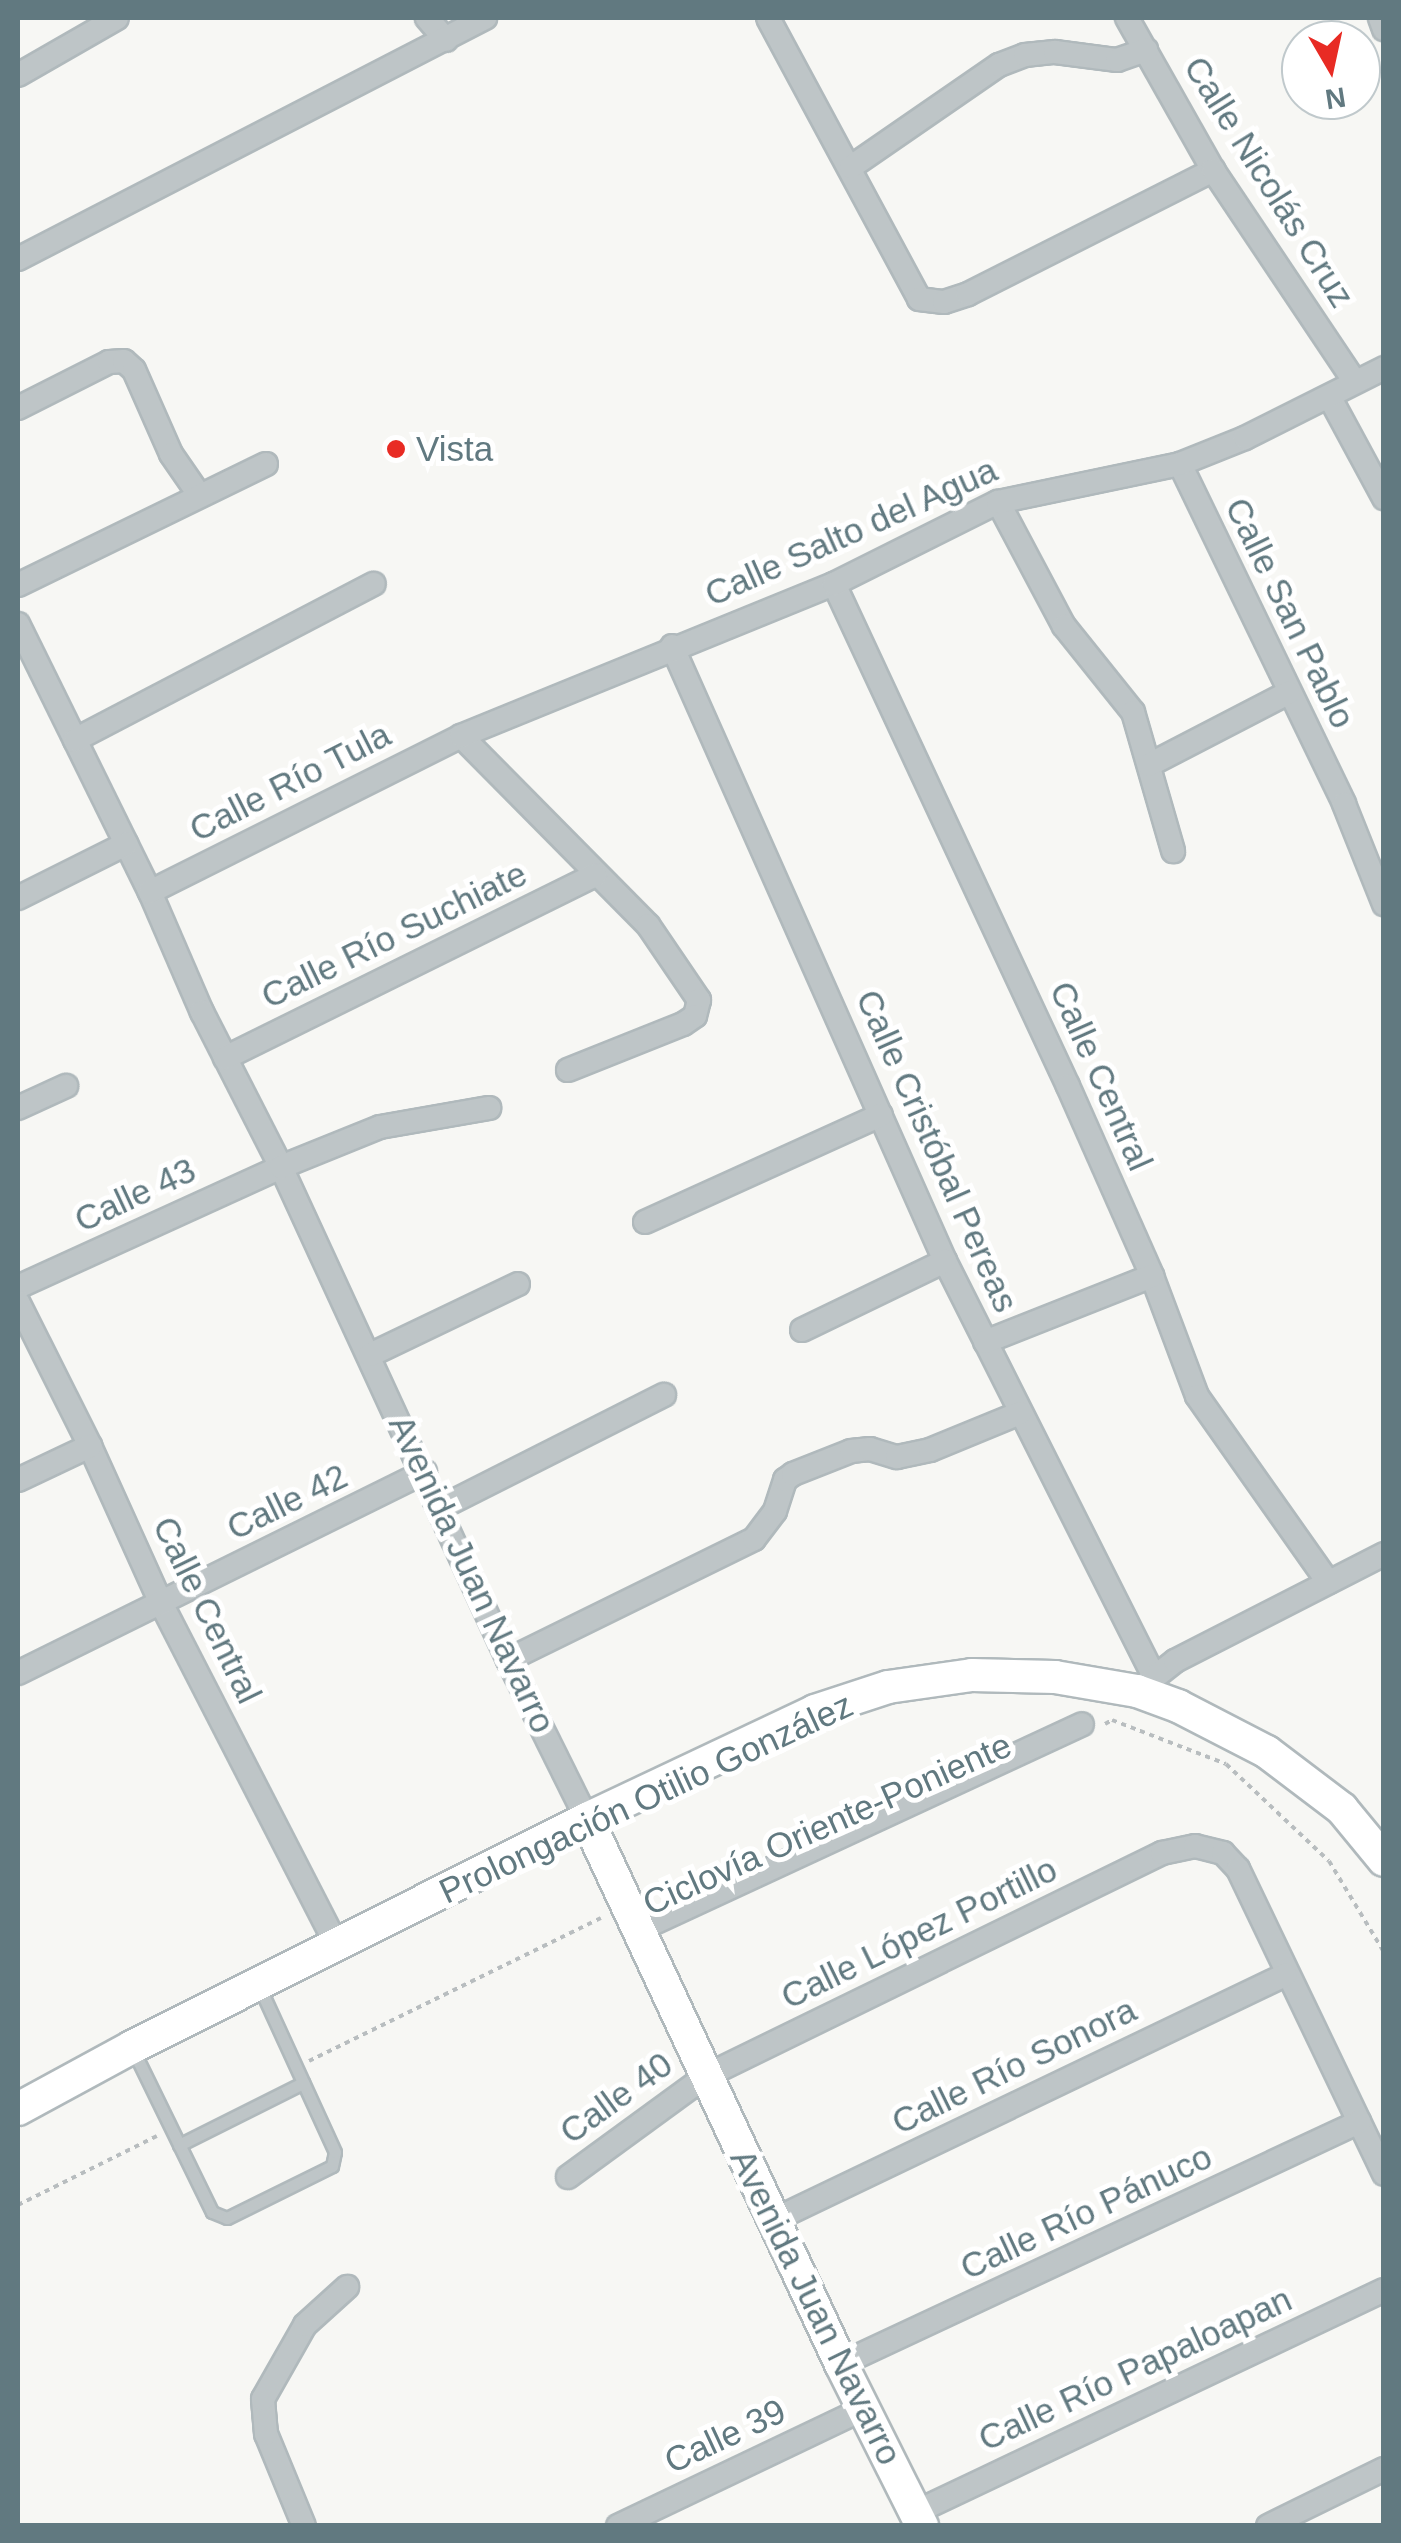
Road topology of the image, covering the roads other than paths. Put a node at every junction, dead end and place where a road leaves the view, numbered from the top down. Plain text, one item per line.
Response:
1 (117, 18) edge
2 (427, 18) edge
3 (484, 18) edge
4 (768, 18) edge
5 (1127, 18) edge
6 (1380, 18) edge
7 (1384, 29) edge
8 (446, 40) junction
9 (1146, 50) junction
10 (18, 76) edge
11 (851, 167) junction
12 (1213, 170) junction
13 (18, 259) edge
14 (1384, 368) edge
15 (1354, 381) junction
16 (1330, 398) junction
17 (18, 408) edge
18 (266, 464) dead end
19 (1180, 464) junction
20 (198, 493) junction
21 (1384, 498) edge
22 (998, 502) junction
23 (374, 584) dead end
24 (834, 584) junction
25 (18, 585) edge
26 (18, 624) edge
27 (672, 646) junction
28 (1288, 693) junction
29 (461, 736) junction
30 (75, 740) junction
31 (1149, 765) junction
32 (126, 844) junction
33 (1174, 851) dead end
34 (595, 875) junction
35 (150, 892) junction
36 (18, 898) edge
37 (1384, 904) edge
38 (225, 1058) junction
39 (568, 1070) dead end
40 (66, 1086) dead end
41 (18, 1108) edge
42 (489, 1108) dead end
43 (882, 1115) junction
44 (281, 1167) junction
45 (644, 1222) dead end
46 (945, 1261) junction
47 (1152, 1276) junction
48 (518, 1284) dead end
49 (18, 1287) edge
50 (18, 1302) edge
51 (802, 1330) dead end
52 (985, 1342) junction
53 (370, 1356) junction
54 (664, 1395) dead end
55 (1020, 1413) junction
56 (90, 1446) junction
57 (426, 1472) junction
58 (18, 1480) edge
59 (440, 1508) junction
60 (1384, 1554) edge
61 (1328, 1582) junction
62 (161, 1603) junction
63 (508, 1660) junction
64 (18, 1673) edge
65 (1145, 1684) junction
66 (1088, 1726) road end
67 (588, 1818) junction
68 (1384, 1860) edge
69 (641, 1929) junction
70 (337, 1946) junction
71 (1285, 1975) junction
72 (260, 1986) junction
73 (132, 2047) junction
74 (706, 2076) junction
75 (303, 2083) junction
76 (18, 2110) edge
77 (1359, 2122) junction
78 (179, 2145) junction
79 (1384, 2174) edge
80 (568, 2177) dead end
81 (774, 2220) junction
82 (347, 2287) dead end
83 (1384, 2290) edge
84 (841, 2364) junction
85 (863, 2409) junction
86 (1384, 2469) edge
87 (919, 2519) edge
88 (304, 2526) edge
89 (618, 2526) edge
90 (1268, 2526) edge

1 - 10 street
2 - 8 street
3 - 8 street
4 - 11 street
5 - 9 street, Calle Nicolás Cruz
6 - 7 street
8 - 13 street
9 - 11 street
9 - 12 street, Calle Nicolás Cruz
11 - 12 street
12 - 15 street, Calle Nicolás Cruz
14 - 15 street, Calle Salto del Agua
15 - 16 street, Calle Salto del Agua
16 - 19 street, Calle Salto del Agua
16 - 21 street
17 - 20 street
18 - 20 street
19 - 22 street, Calle Salto del Agua
19 - 28 street, Calle San Pablo
20 - 25 street
22 - 24 street, Calle Salto del Agua
22 - 31 street
23 - 30 street
24 - 27 street, Calle Salto del Agua
24 - 47 street, Calle Central
26 - 30 street, Avenida Juan Navarro
27 - 29 street, Calle Salto del Agua
27 - 43 street, Calle Cristóbal Pereas
28 - 31 street
28 - 37 street, Calle San Pablo
29 - 34 street
29 - 35 street, Calle Río Tula
30 - 32 street, Avenida Juan Navarro
31 - 33 street
32 - 35 street, Avenida Juan Navarro
32 - 36 street
34 - 38 street, Calle Río Suchiate
34 - 39 street
35 - 38 street, Avenida Juan Navarro
38 - 44 street, Avenida Juan Navarro
40 - 41 street
42 - 44 street, Calle 43
43 - 45 street
43 - 46 street, Calle Cristóbal Pereas
44 - 49 street, Calle 43
44 - 53 street, Avenida Juan Navarro
46 - 51 street
46 - 52 street, Calle Cristóbal Pereas
47 - 52 street
47 - 61 street, Calle Central
48 - 53 street
50 - 56 street, Calle Central
52 - 55 street, Calle Cristóbal Pereas
53 - 57 street, Avenida Juan Navarro
54 - 59 street
55 - 63 street
55 - 65 street, Calle Cristóbal Pereas
56 - 58 street
56 - 62 street, Calle Central
57 - 59 street, Avenida Juan Navarro
57 - 62 street, Calle 42
59 - 63 street, Avenida Juan Navarro
60 - 61 street
61 - 65 street
62 - 64 street, Calle 42
62 - 70 street, Calle Central
63 - 67 street, Avenida Juan Navarro
65 - 67 main road, Prolongación Otilio González
65 - 68 main road, Prolongación Otilio González
66 - 69 street
67 - 69 main road, Avenida Juan Navarro
67 - 70 main road, Prolongación Otilio González
69 - 74 main road, Avenida Juan Navarro
70 - 72 main road, Prolongación Otilio González
71 - 74 street, Calle López Portillo
71 - 77 street
71 - 81 street, Calle Río Sonora
72 - 73 main road, Prolongación Otilio González
72 - 75 lane
73 - 76 main road, Prolongación Otilio González
73 - 78 lane
74 - 80 street, Calle 40
74 - 81 main road, Avenida Juan Navarro
75 - 78 lane
75 - 78 lane
77 - 79 street
77 - 84 street, Calle Río Pánuco
81 - 84 main road, Avenida Juan Navarro
82 - 88 street
83 - 87 street, Calle Río Papaloapan
84 - 85 main road, Avenida Juan Navarro
85 - 87 main road, Avenida Juan Navarro
85 - 89 street, Calle 39
86 - 90 street

